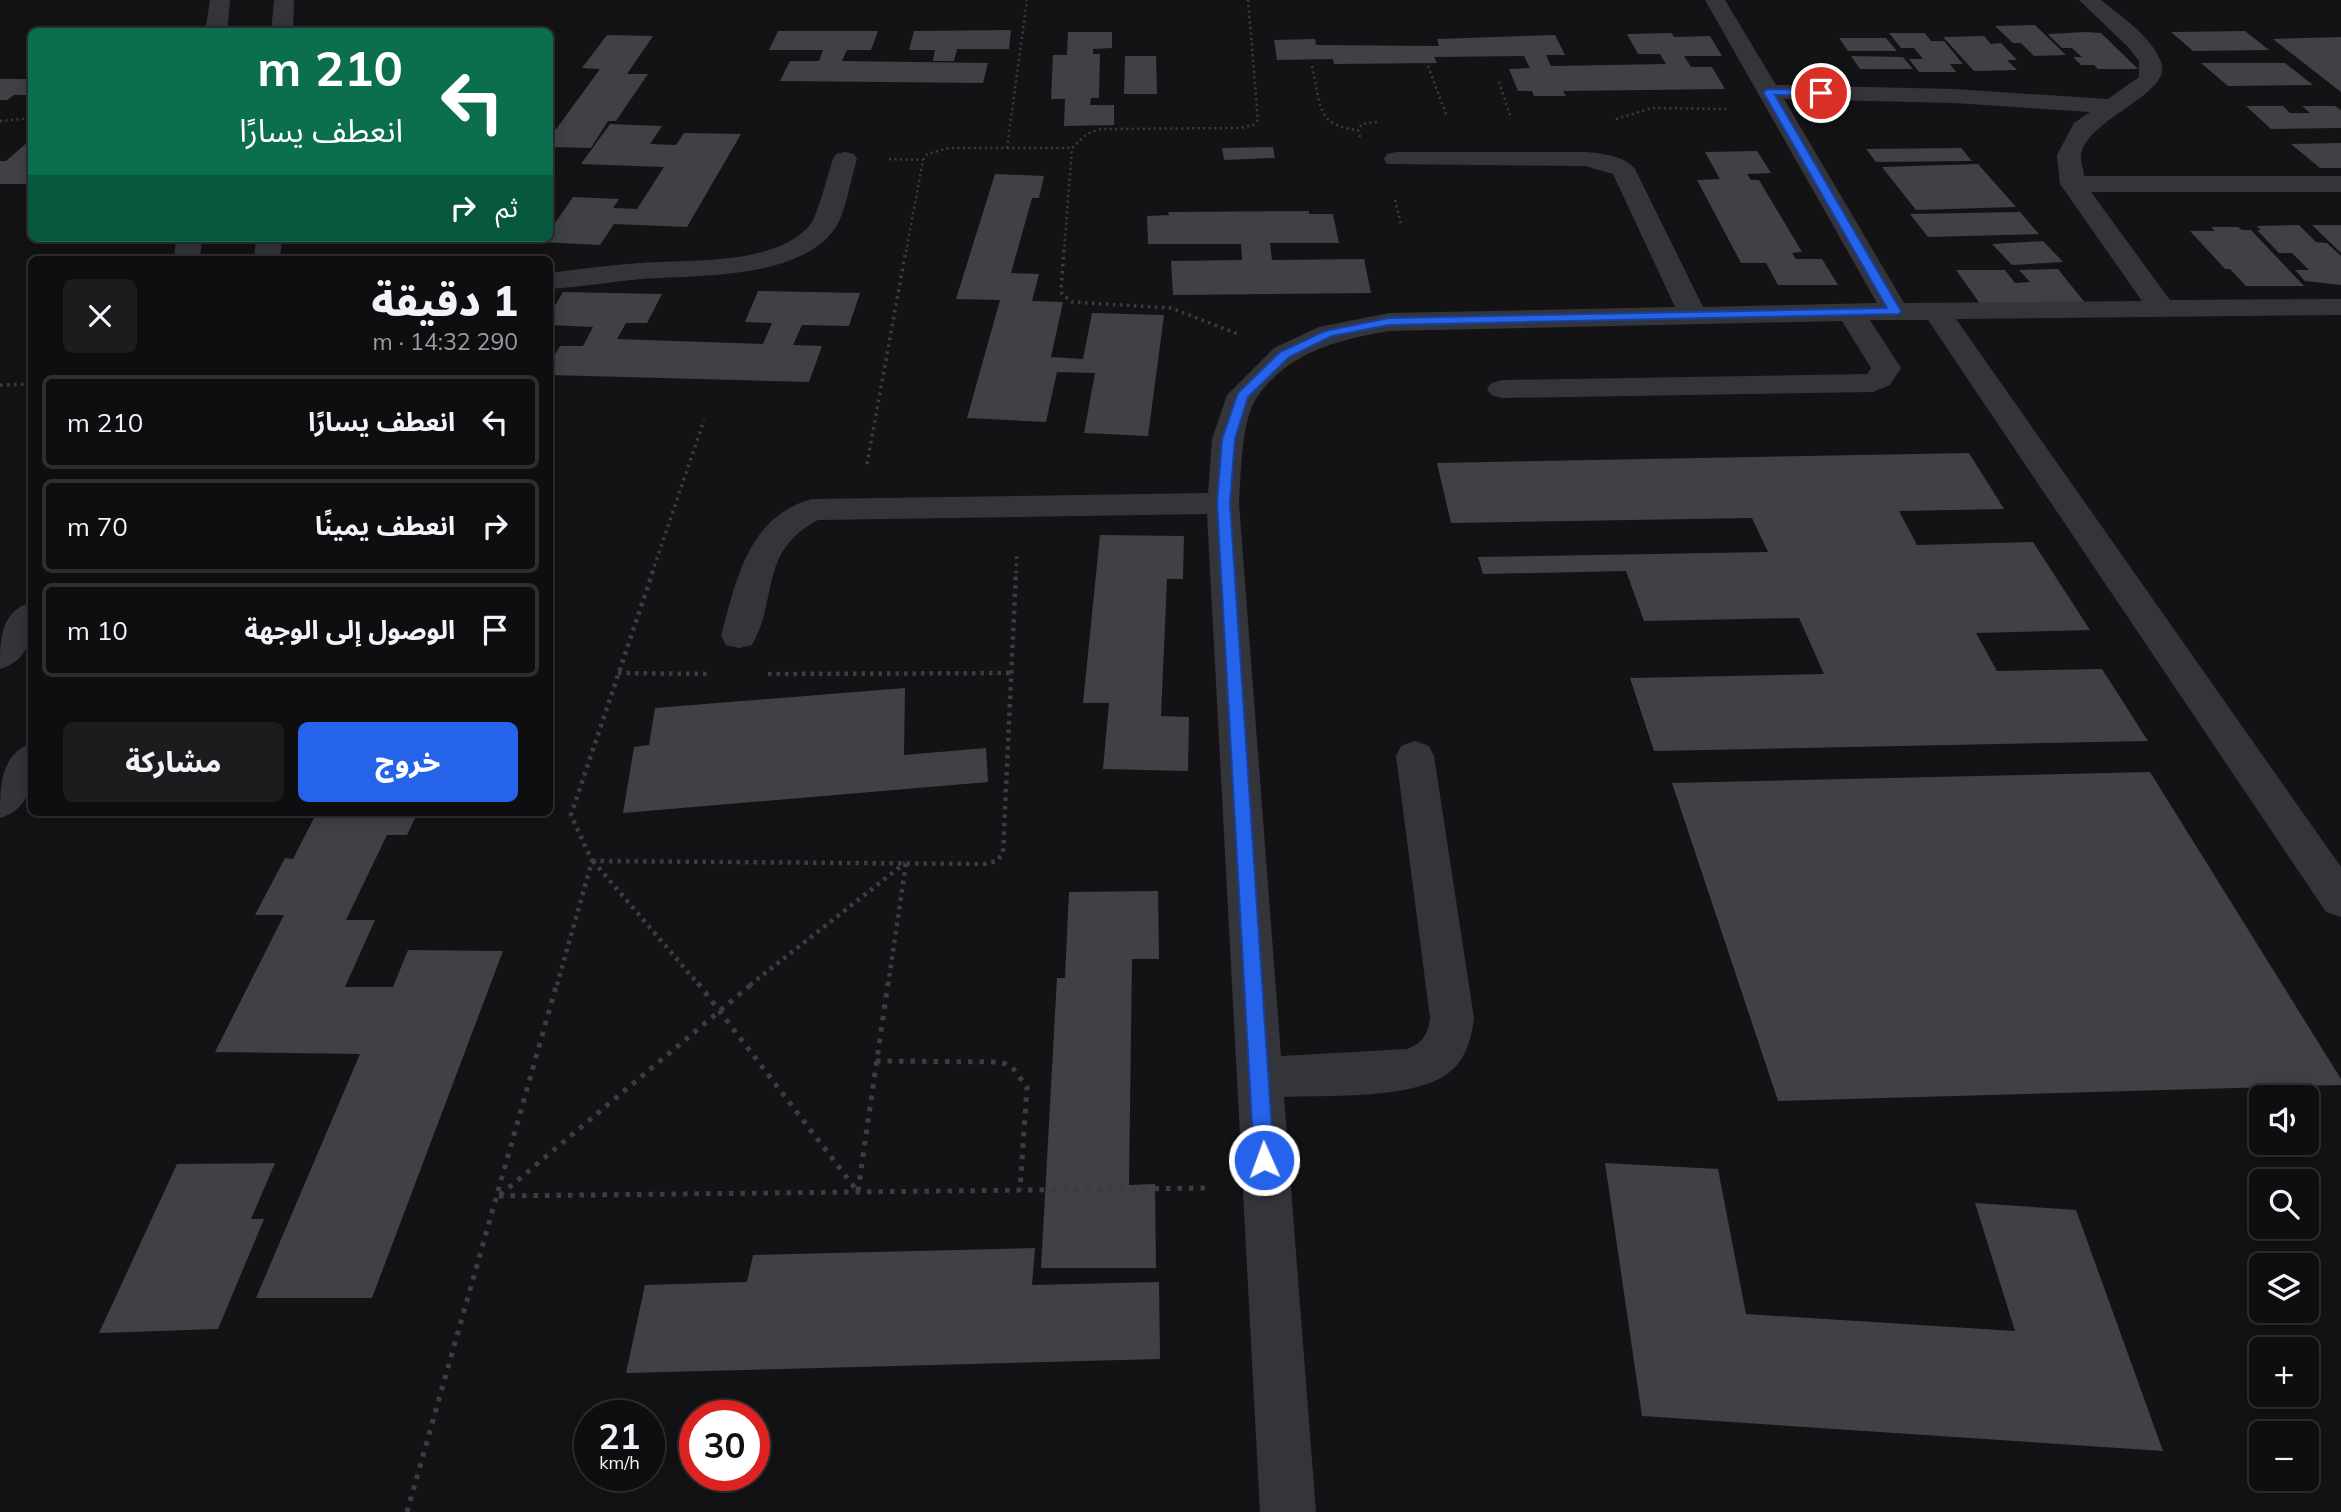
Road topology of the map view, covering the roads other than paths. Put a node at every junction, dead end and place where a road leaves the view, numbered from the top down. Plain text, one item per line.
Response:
1 (220, 0) edge
2 (284, 0) edge
3 (1716, 0) edge
4 (2089, 0) edge
5 (216, 28) edge
6 (282, 28) edge
7 (1768, 92) junction
8 (2113, 106) junction
9 (845, 159) dead end
10 (1396, 159) dead end
11 (2073, 184) junction
12 (2341, 184) edge
13 (553, 281) edge
14 (2341, 307) edge
15 (2162, 309) junction
16 (1895, 311) junction
17 (1937, 311) junction
18 (1851, 312) junction
19 (1692, 314) junction
20 (1502, 389) dead end
21 (1223, 503) junction
22 (28, 619) edge
23 (739, 636) dead end
24 (0, 656) edge
25 (1415, 756) dead end
26 (28, 763) edge
27 (0, 803) edge
28 (2341, 900) edge
29 (1261, 1078) junction
30 (1288, 1512) edge

1 - 5 street
2 - 6 street
3 - 7 street
4 - 8 street
7 - 8 street
7 - 16 street
8 - 11 street
9 - 13 street
10 - 19 street
11 - 12 street
11 - 15 street
14 - 15 street
15 - 17 street
16 - 17 street
16 - 18 street
17 - 28 street
18 - 19 street
18 - 20 street
19 - 21 street
21 - 23 street
21 - 29 street
22 - 24 street
25 - 29 street
26 - 27 street
29 - 30 street

